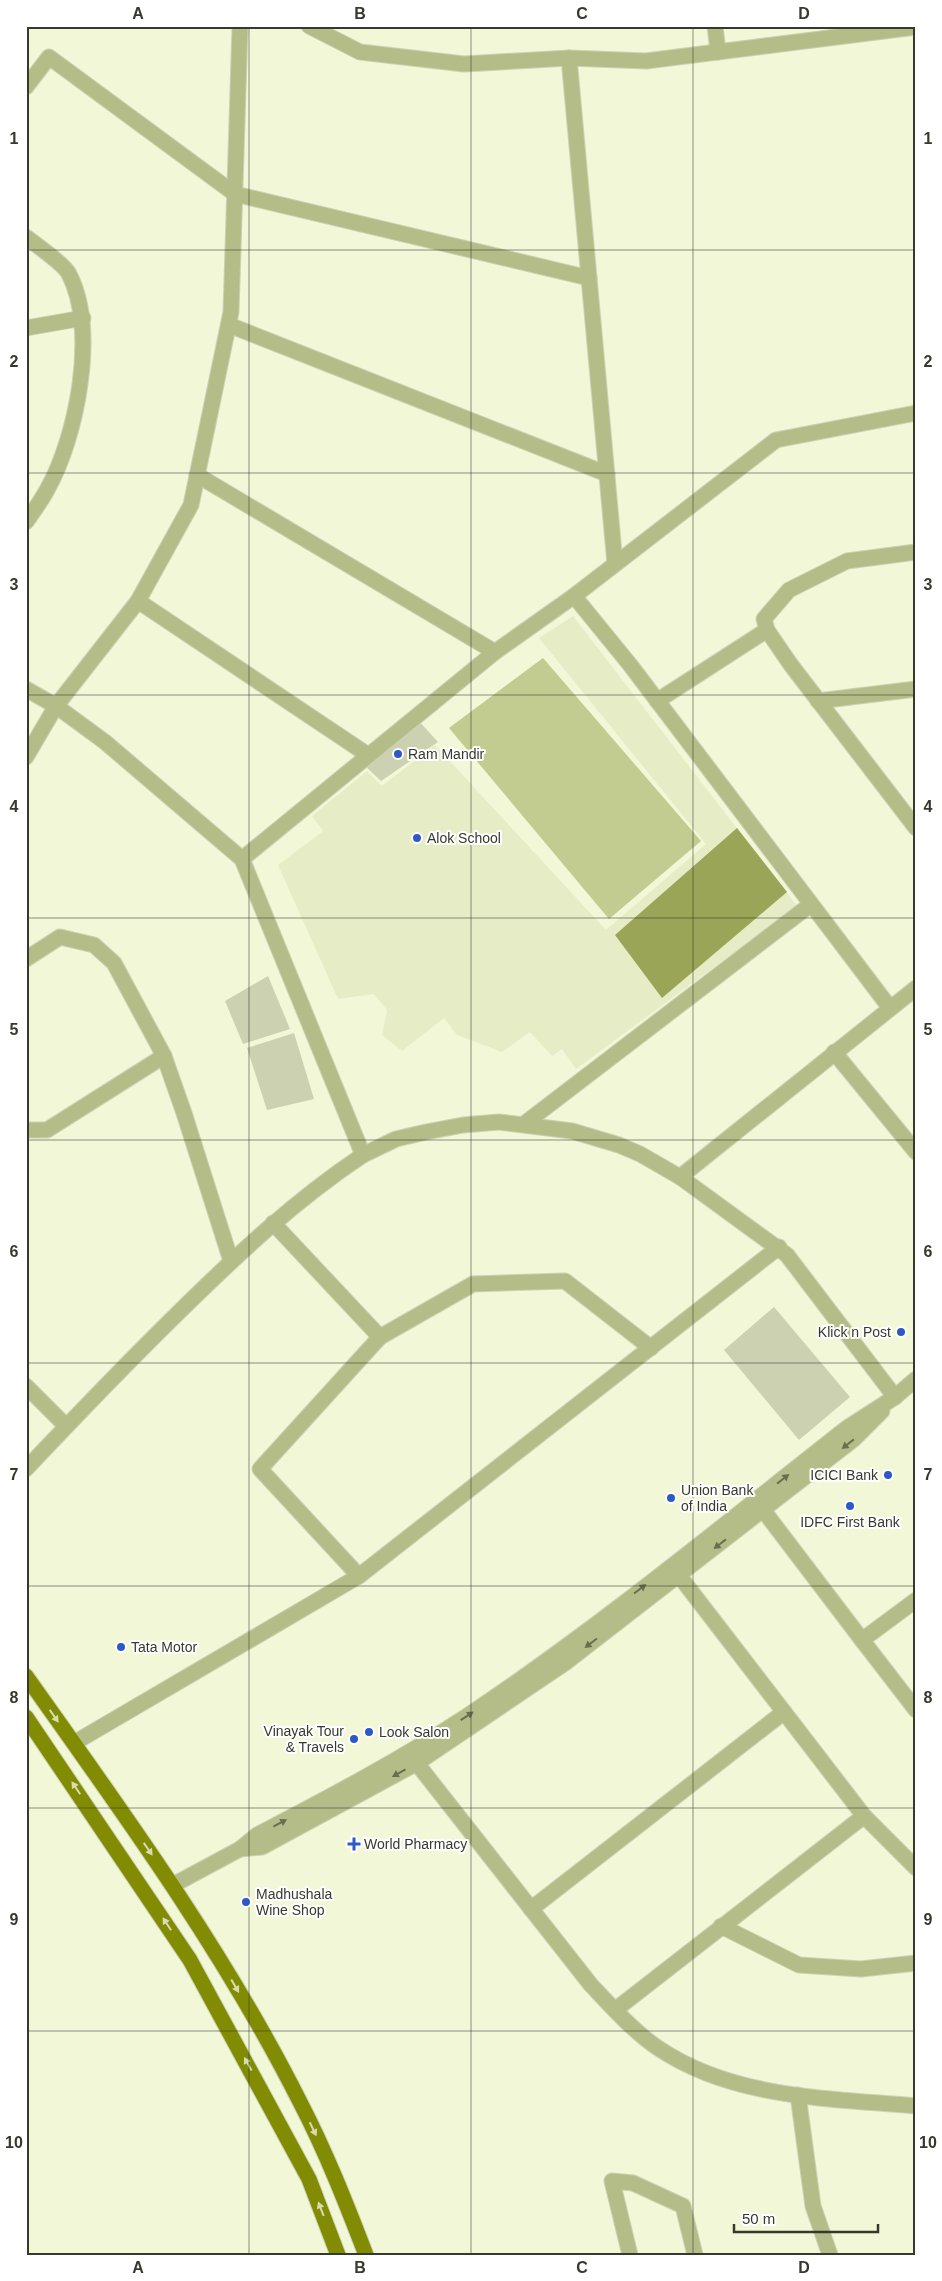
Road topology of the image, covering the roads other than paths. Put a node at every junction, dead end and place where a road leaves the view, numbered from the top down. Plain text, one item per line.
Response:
1 (240, 26) edge
2 (309, 26) edge
3 (715, 26) edge
4 (916, 27) edge
5 (717, 52) junction
6 (569, 58) junction
7 (26, 87) edge
8 (235, 194) junction
9 (26, 237) edge
10 (589, 278) junction
11 (83, 318) junction
12 (229, 325) junction
13 (26, 328) edge
14 (916, 413) edge
15 (197, 474) junction
16 (607, 474) junction
17 (26, 522) edge
18 (916, 552) edge
19 (615, 564) junction
20 (574, 596) junction
21 (138, 601) junction
22 (766, 630) junction
23 (495, 652) junction
24 (26, 689) edge
25 (916, 689) edge
26 (657, 701) junction
27 (818, 701) junction
28 (56, 706) junction
29 (368, 756) junction
30 (26, 757) edge
31 (916, 828) edge
32 (242, 859) junction
33 (810, 905) junction
34 (26, 959) edge
35 (916, 988) edge
36 (890, 1008) junction
37 (834, 1052) junction
38 (164, 1056) junction
39 (524, 1124) junction
40 (26, 1130) edge
41 (916, 1152) edge
42 (363, 1155) junction
43 (680, 1177) junction
44 (273, 1223) junction
45 (779, 1247) junction
46 (230, 1261) junction
47 (380, 1336) junction
48 (651, 1348) junction
49 (916, 1379) edge
50 (26, 1386) edge
51 (895, 1397) junction
52 (66, 1426) junction
53 (26, 1469) edge
54 (759, 1505) junction
55 (675, 1570) junction
56 (358, 1576) junction
57 (916, 1600) edge
58 (862, 1640) junction
59 (26, 1676) edge
60 (916, 1710) edge
61 (784, 1712) junction
62 (26, 1717) edge
63 (74, 1744) junction
64 (413, 1758) junction
65 (864, 1816) junction
66 (916, 1868) edge
67 (173, 1885) junction
68 (531, 1909) junction
69 (721, 1926) junction
70 (916, 1963) edge
71 (615, 2010) junction
72 (798, 2095) junction
73 (916, 2106) edge
74 (338, 2255) edge
75 (366, 2255) edge
76 (630, 2255) edge
77 (696, 2255) edge
78 (830, 2255) edge

1 - 8 street
2 - 6 street
3 - 5 street
4 - 5 street
5 - 6 street
6 - 10 street
7 - 8 street
8 - 10 street
8 - 12 street
9 - 11 street
10 - 16 street
11 - 13 street
11 - 17 street
12 - 15 street
12 - 16 street
14 - 19 street
15 - 21 street
15 - 23 street
16 - 19 street
18 - 22 street
19 - 20 street
20 - 23 street
20 - 26 street
21 - 28 street
21 - 29 street
22 - 26 street
22 - 27 street
23 - 29 street
24 - 28 street
25 - 27 street
26 - 33 street
27 - 31 street
28 - 30 street
28 - 32 street
29 - 32 street
32 - 42 street
33 - 36 street
33 - 39 street
34 - 38 street
35 - 36 street
36 - 37 street
37 - 41 street
37 - 43 street
38 - 40 street
38 - 46 street
39 - 42 street
39 - 43 street
42 - 44 street
43 - 45 street
44 - 46 street
44 - 47 street
45 - 48 street
45 - 51 street
46 - 52 street
47 - 48 street
47 - 56 street
48 - 56 street
49 - 51 street
50 - 52 street
51 - 54 street
52 - 53 street
54 - 55 street
54 - 58 street
55 - 61 street
55 - 64 street
56 - 63 street
57 - 58 street
58 - 60 street
59 -> 63 main road
61 - 65 street
61 - 68 street
74 -> 62 main road
63 -> 67 main road
64 - 67 street
64 - 68 street
65 - 66 street
65 - 69 street
67 -> 75 main road
68 - 71 street
69 - 70 street
69 - 71 street
71 - 72 street
72 - 73 street
72 - 78 street
76 - 77 street

